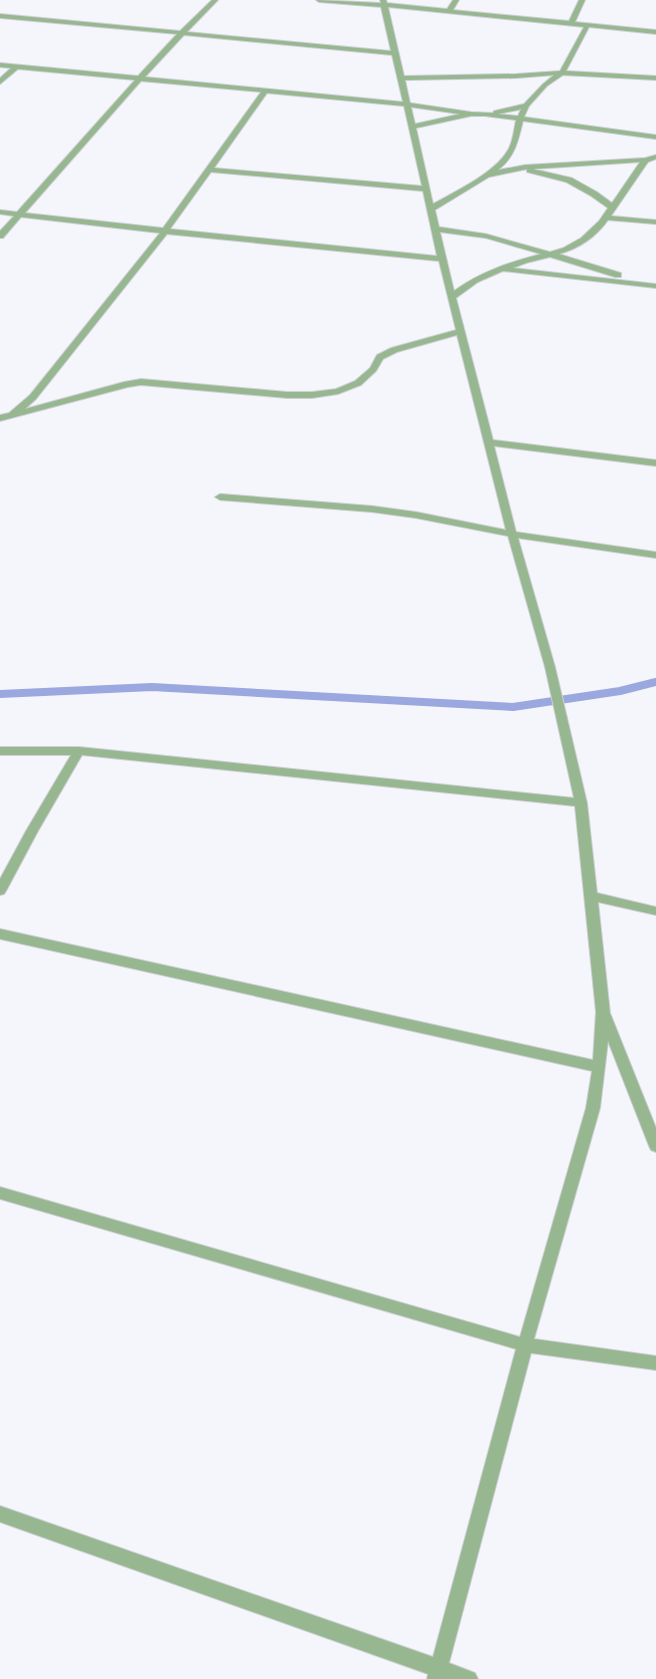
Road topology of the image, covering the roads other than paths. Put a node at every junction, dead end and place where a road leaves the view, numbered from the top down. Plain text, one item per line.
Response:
1 (214, 0) edge
2 (319, 0) edge
3 (456, 0) edge
4 (582, 0) edge
5 (384, 2) edge
6 (449, 12) junction
7 (0, 16) edge
8 (571, 24) junction
9 (587, 26) junction
10 (182, 32) junction
11 (656, 32) edge
12 (396, 53) junction
13 (0, 64) edge
14 (17, 66) junction
15 (562, 73) junction
16 (140, 78) junction
17 (401, 78) junction
18 (656, 78) edge
19 (0, 82) edge
20 (266, 90) junction
21 (406, 104) junction
22 (526, 105) junction
23 (471, 114) junction
24 (485, 114) junction
25 (520, 119) junction
26 (412, 127) junction
27 (656, 137) edge
28 (656, 157) edge
29 (644, 160) junction
30 (520, 168) junction
31 (209, 170) junction
32 (484, 176) junction
33 (426, 189) junction
34 (612, 207) junction
35 (431, 209) junction
36 (0, 212) edge
37 (19, 215) junction
38 (606, 218) junction
39 (656, 222) edge
40 (436, 230) junction
41 (165, 231) junction
42 (0, 236) edge
43 (548, 254) junction
44 (442, 259) junction
45 (503, 269) junction
46 (640, 283) junction
47 (656, 286) edge
48 (452, 297) junction
49 (460, 332) junction
50 (4, 418) edge
51 (488, 442) junction
52 (656, 463) edge
53 (220, 497) dead end
54 (512, 534) junction
55 (656, 555) edge
56 (0, 751) edge
57 (79, 751) junction
58 (581, 802) junction
59 (0, 892) edge
60 (592, 896) junction
61 (656, 911) edge
62 (0, 934) edge
63 (603, 1012) junction
64 (599, 1067) junction
65 (656, 1146) edge
66 (0, 1193) edge
67 (525, 1345) junction
68 (656, 1364) edge
69 (0, 1514) edge
70 (437, 1674) edge
71 (469, 1679) edge

1 - 10 street
2 - 5 street
3 - 6 street
4 - 8 street
5 - 6 street
5 - 12 street
6 - 8 street
7 - 10 street
8 - 9 street
9 - 11 street
9 - 15 street
10 - 12 street
10 - 16 street
12 - 17 street
13 - 14 street
14 - 16 street
14 - 19 street
15 - 17 street
15 - 18 street
15 - 22 street
16 - 20 street
16 - 37 street
17 - 21 street
20 - 21 street
20 - 31 street
21 - 23 street
21 - 26 street
22 - 24 street
22 - 25 street
23 - 24 street
23 - 26 street
24 - 25 street
25 - 27 street
25 - 32 street
26 - 33 street
28 - 29 street
29 - 30 street
29 - 34 street
30 - 32 street
30 - 34 street
31 - 33 street
31 - 41 street
32 - 35 street
33 - 35 street
34 - 38 street
35 - 40 street
36 - 37 street
37 - 41 street
37 - 42 street
38 - 39 street
38 - 43 street
40 - 43 street
40 - 44 street
41 - 44 street
41 - 50 street
43 - 45 street
43 - 46 street
44 - 48 street
45 - 46 street
45 - 48 street
46 - 47 street
48 - 49 street
49 - 50 street
49 - 51 street
51 - 52 street
51 - 54 street
53 - 54 street
54 - 55 street
54 - 58 street
56 - 57 street
57 - 58 street
57 - 59 street
58 - 60 street
60 - 61 street
60 - 63 street
62 - 64 street
63 - 64 street
63 - 65 street
64 - 67 street
66 - 67 street
67 - 68 street
67 - 70 street
69 - 70 street
70 - 71 street

